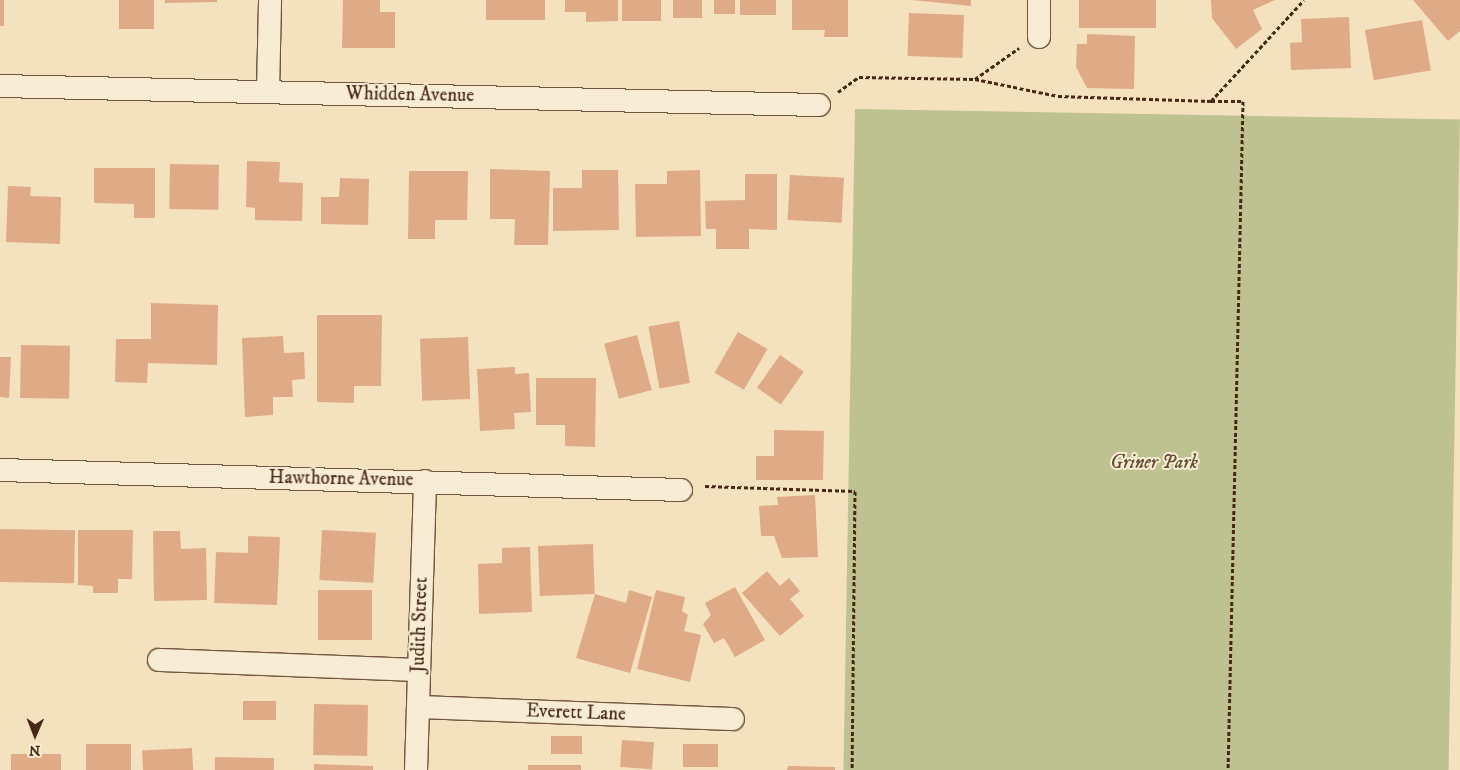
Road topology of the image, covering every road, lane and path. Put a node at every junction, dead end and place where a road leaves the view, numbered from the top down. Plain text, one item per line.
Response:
1 (270, 0) edge
2 (1039, 0) edge
3 (1304, 0) edge
4 (1040, 37) joint
5 (975, 79) junction
6 (0, 86) edge
7 (268, 91) junction
8 (1210, 101) junction
9 (819, 105) joint
10 (0, 470) edge
11 (425, 481) junction
12 (681, 490) joint
13 (159, 660) dead end
14 (419, 670) junction
15 (418, 707) junction
16 (733, 719) dead end
17 (416, 770) edge
18 (852, 770) edge
19 (1228, 770) edge

1 - 7 street
2 - 4 street
3 - 8 path
4 - 5 path
5 - 8 path
5 - 9 path
6 - 7 street, Whidden Avenue
7 - 9 street, Whidden Avenue
8 - 19 path
10 - 11 street, Hawthorne Avenue
11 - 12 street, Hawthorne Avenue
11 - 14 street, Judith Street
12 - 18 path
13 - 14 street
14 - 15 street, Judith Street
15 - 16 street, Everett Lane
15 - 17 street, Judith Street

